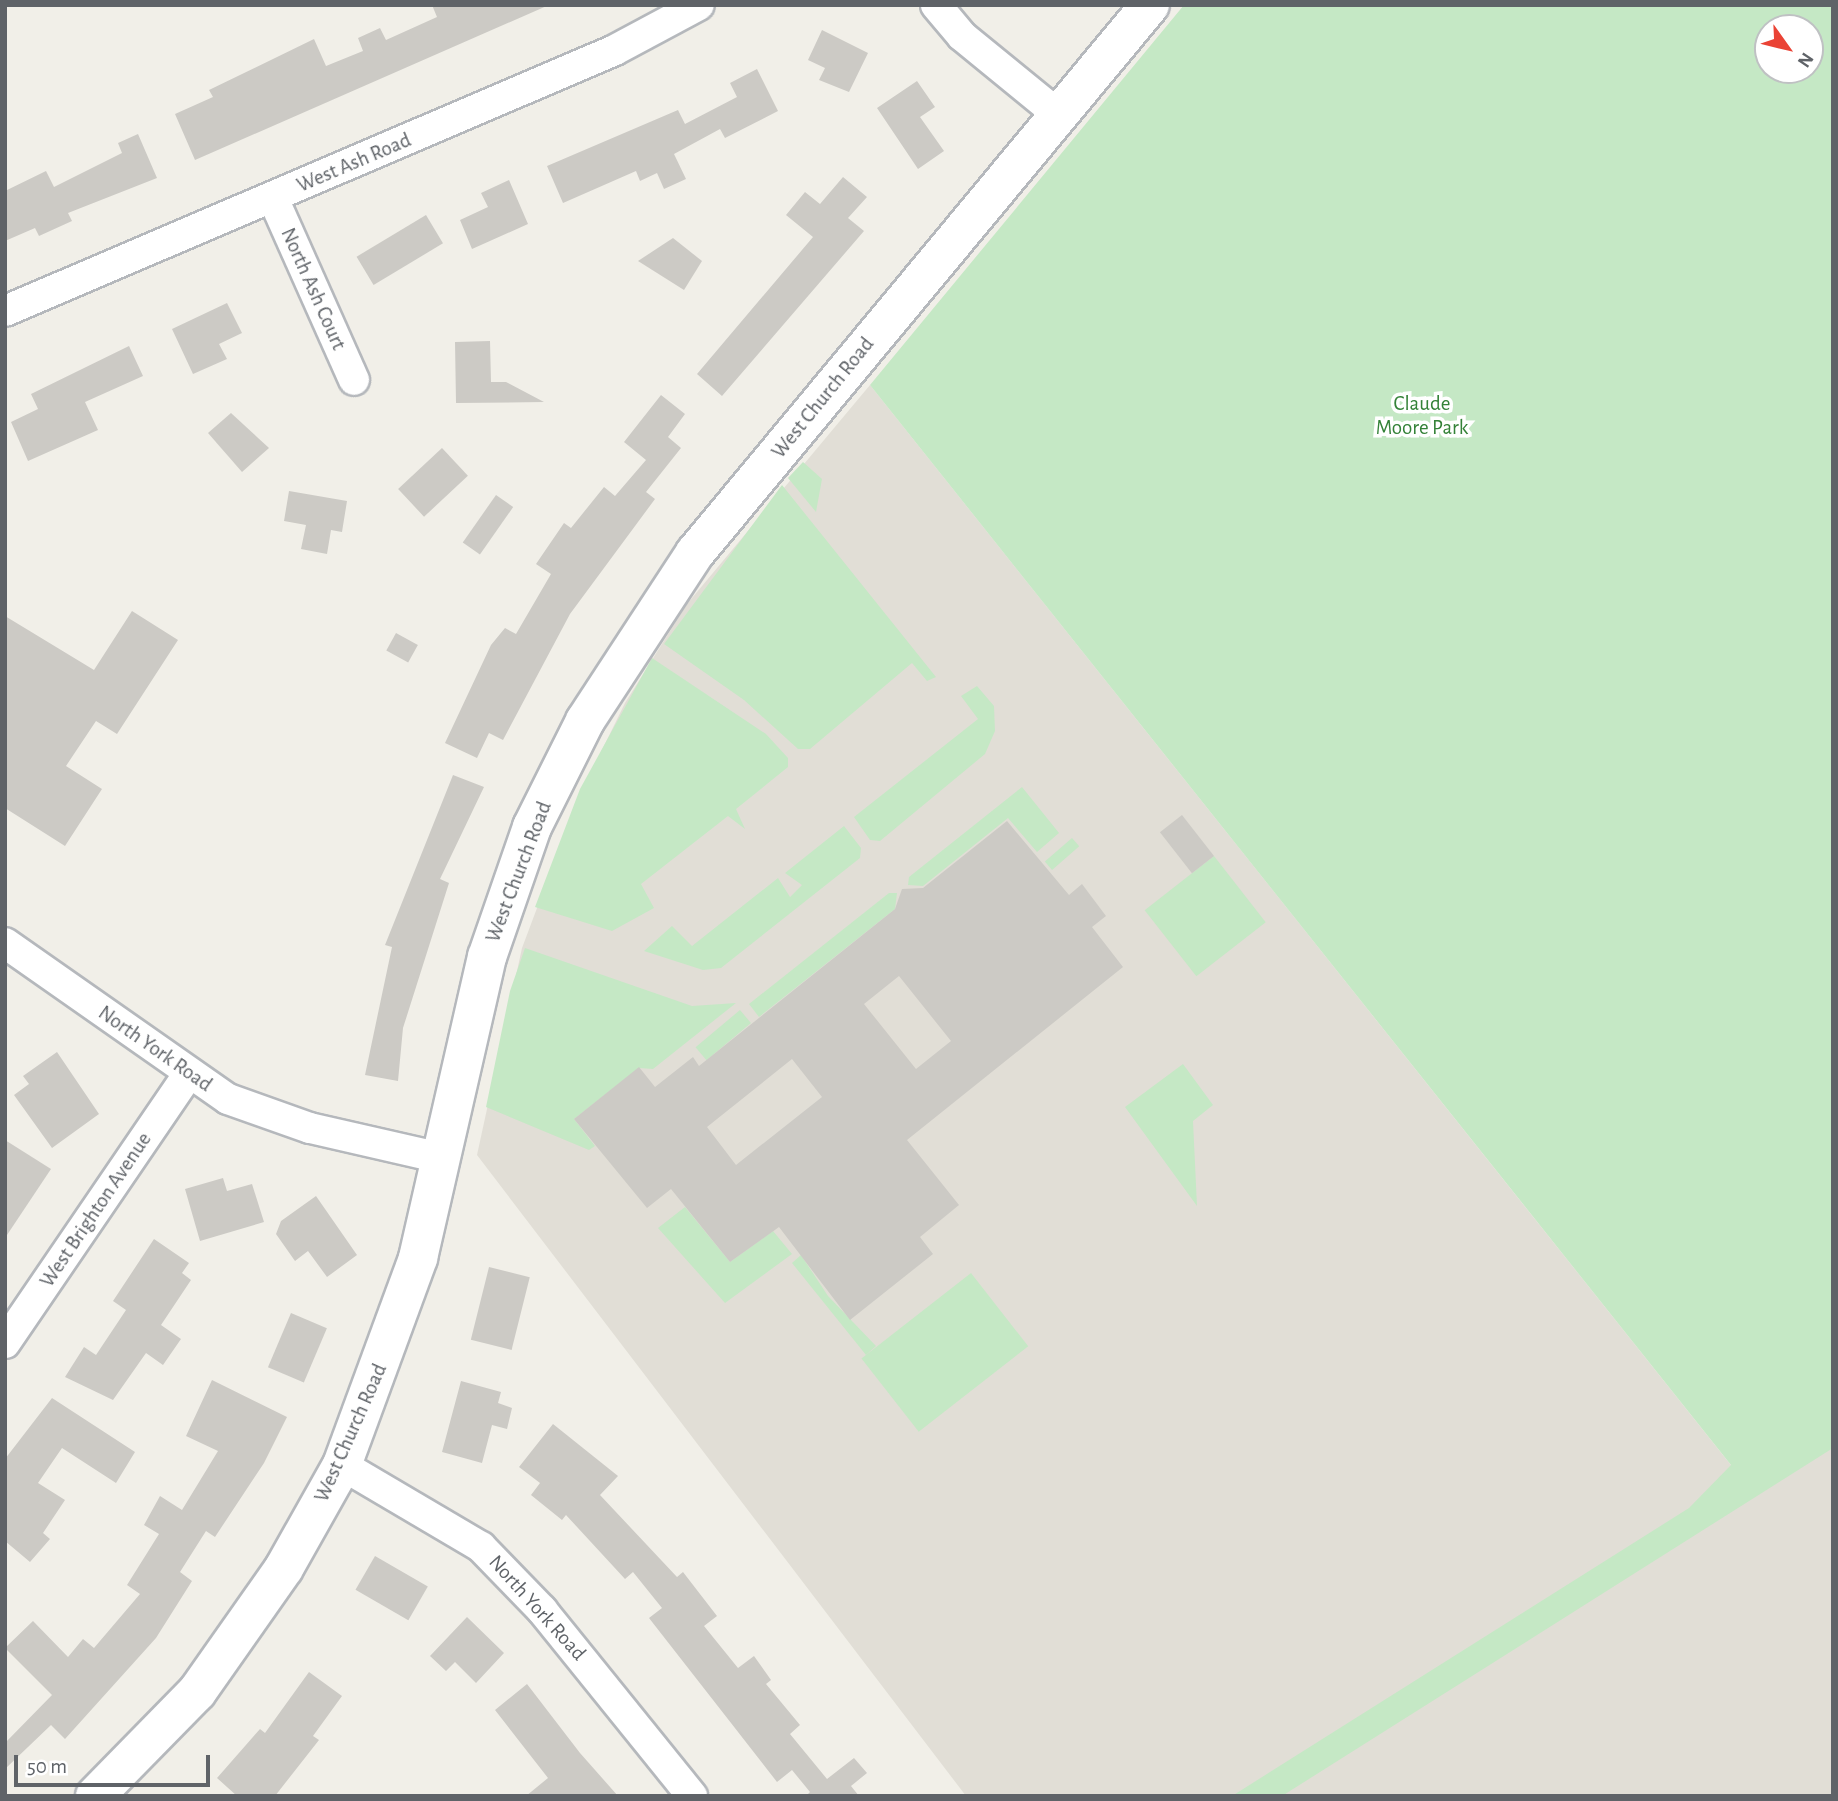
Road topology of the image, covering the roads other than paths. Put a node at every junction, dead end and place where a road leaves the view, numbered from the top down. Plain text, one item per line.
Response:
1 (699, 5) edge
2 (936, 5) edge
3 (1150, 5) edge
4 (1059, 115) junction
5 (273, 198) junction
6 (5, 311) edge
7 (354, 380) dead end
8 (5, 943) edge
9 (187, 1076) junction
10 (441, 1158) junction
11 (5, 1343) edge
12 (342, 1465) junction
13 (94, 1796) edge
14 (692, 1796) edge

1 - 5 street, West Ash Road
2 - 4 street
3 - 4 main road, West Church Road
4 - 10 main road, West Church Road
5 - 6 street, West Ash Road
5 - 7 street, North Ash Court
8 - 9 street, North York Road
9 - 10 street, North York Road
9 - 11 street, West Brighton Avenue
10 - 12 main road, West Church Road
12 - 13 main road, West Church Road
12 - 14 street, North York Road

